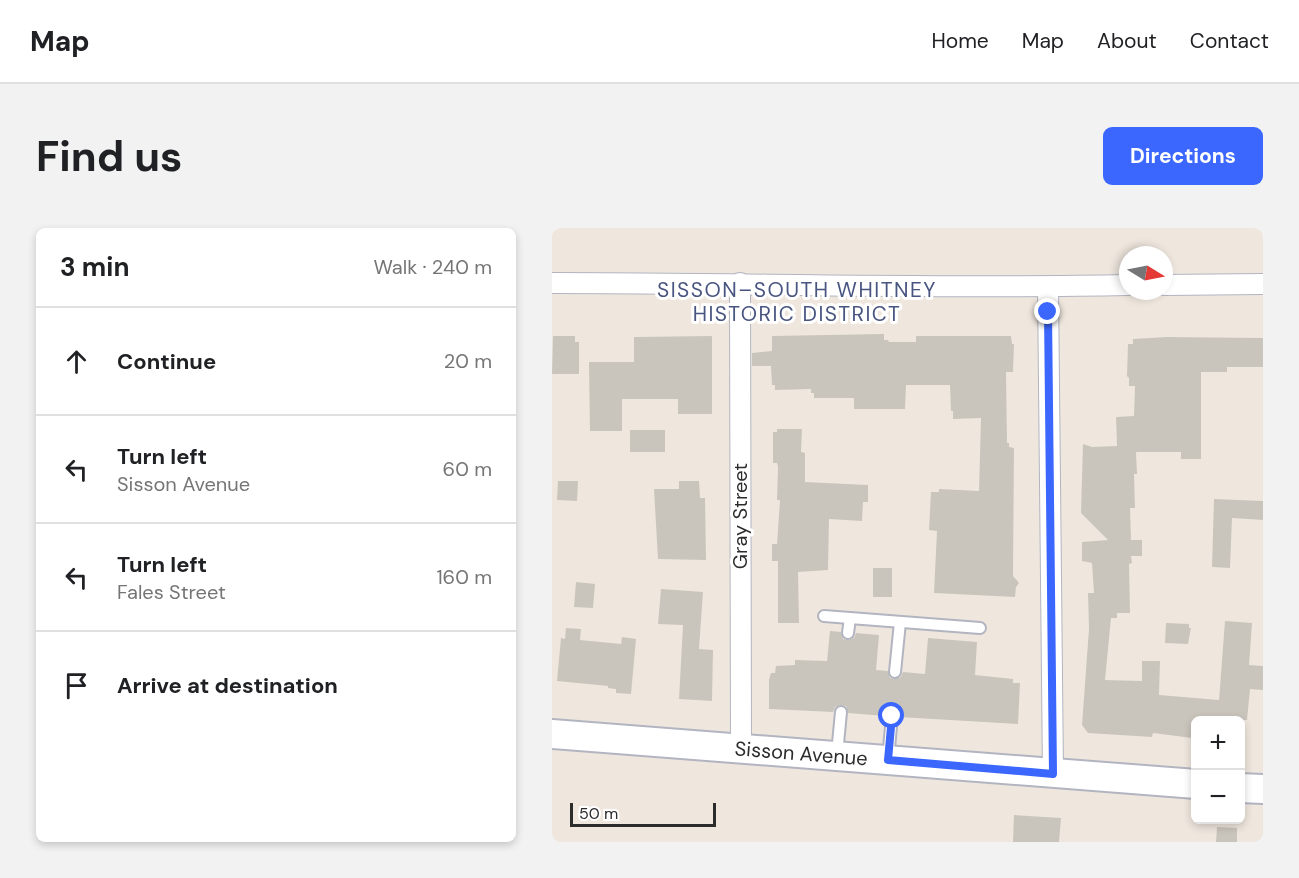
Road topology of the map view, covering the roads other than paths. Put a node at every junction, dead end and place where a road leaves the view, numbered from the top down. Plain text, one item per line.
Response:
1 (552, 283) edge
2 (740, 283) junction
3 (1263, 284) edge
4 (1119, 285) edge
5 (1173, 285) edge
6 (1048, 287) junction
7 (824, 616) dead end
8 (850, 618) junction
9 (900, 622) junction
10 (980, 628) dead end
11 (848, 633) dead end
12 (895, 672) dead end
13 (841, 712) dead end
14 (892, 716) dead end
15 (552, 734) edge
16 (741, 748) junction
17 (837, 756) junction
18 (888, 760) junction
19 (1053, 774) junction
20 (1191, 784) edge
21 (1245, 788) edge
22 (1263, 789) edge

1 - 2 street
2 - 6 street
2 - 16 street, Gray Street
3 - 5 street
4 - 6 street
6 - 19 street
7 - 8 lane
8 - 9 lane
8 - 11 lane
9 - 10 lane
9 - 12 lane
13 - 17 lane
14 - 18 lane
15 - 16 main road, Sisson Avenue
16 - 17 main road, Sisson Avenue
17 - 18 main road, Sisson Avenue
18 - 19 main road, Sisson Avenue
19 - 20 main road, Sisson Avenue
21 - 22 main road

